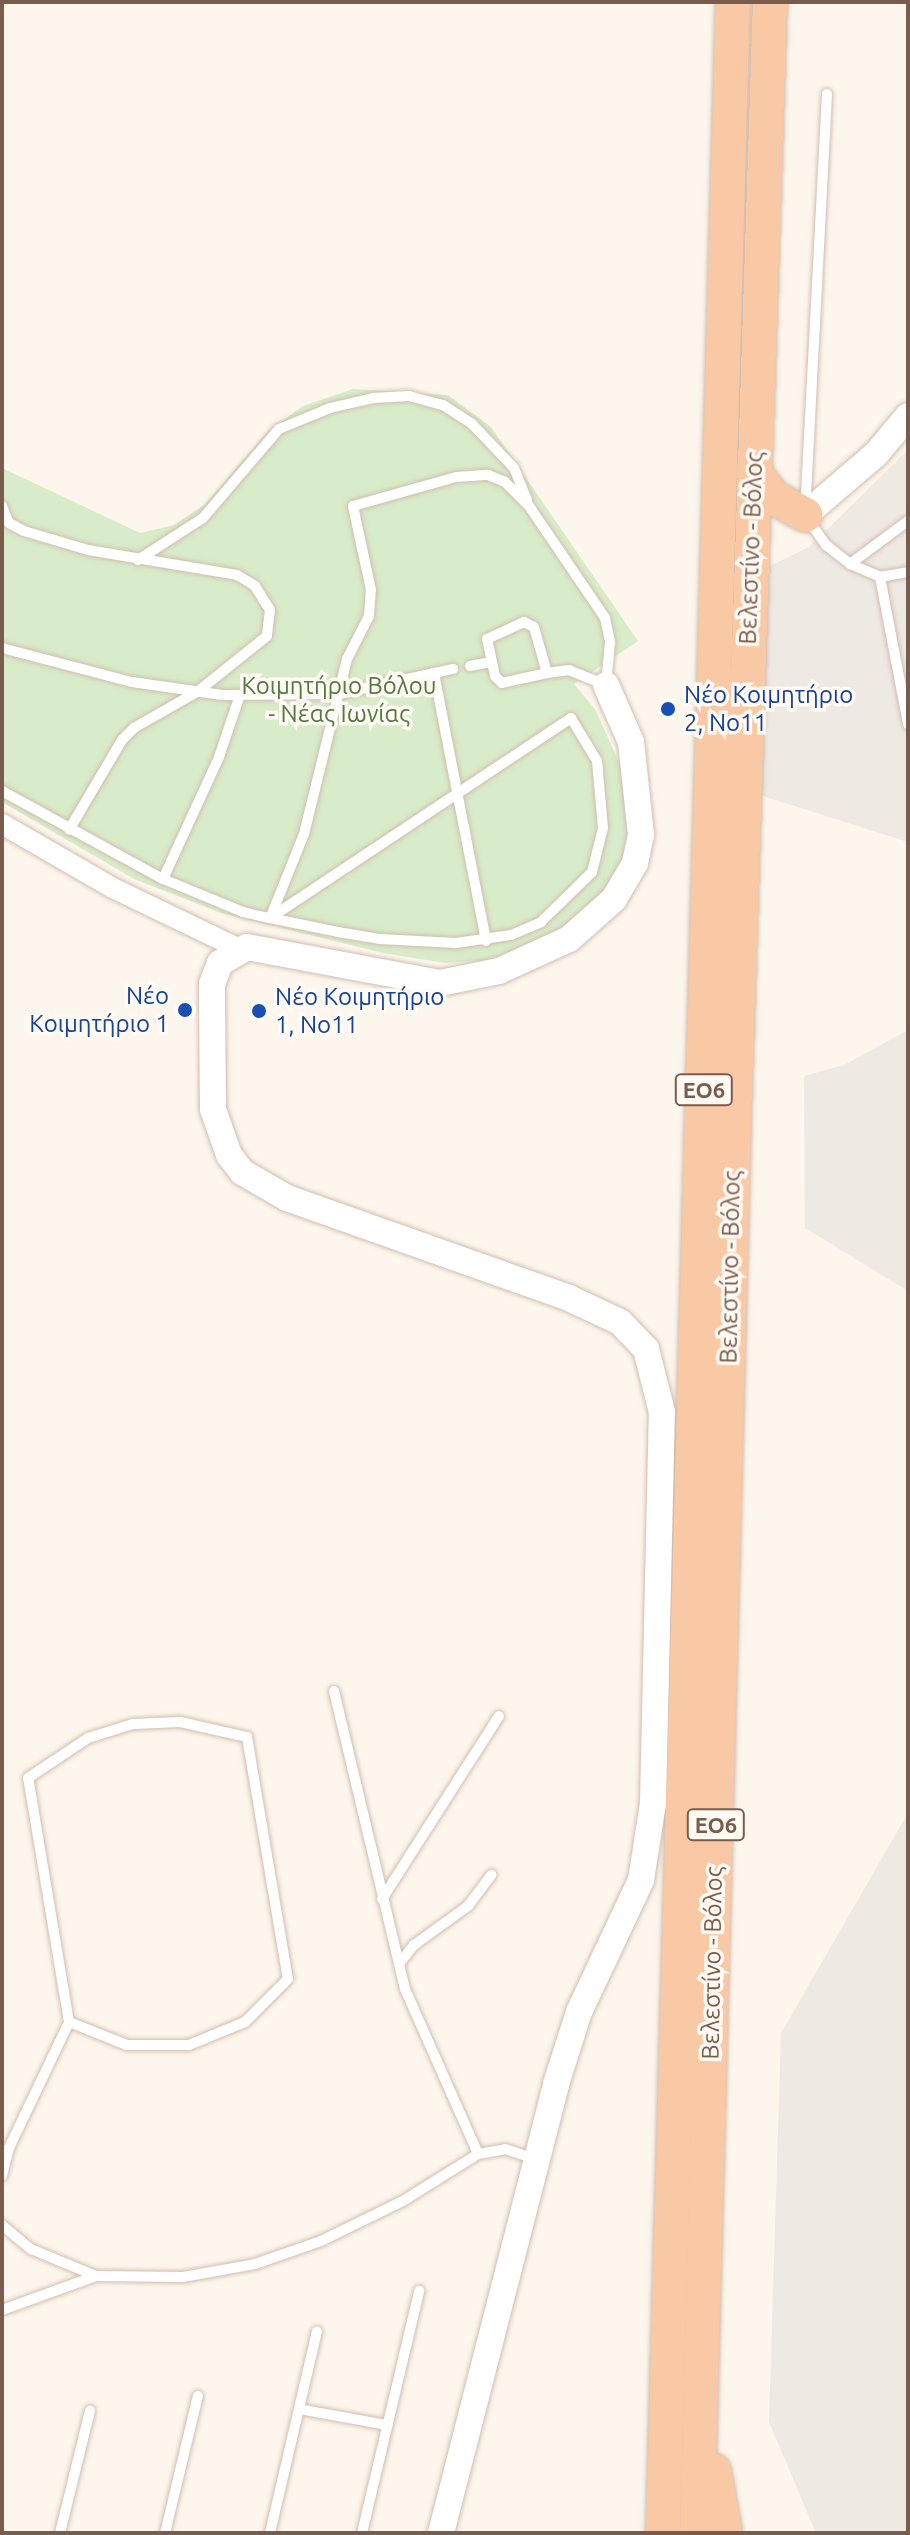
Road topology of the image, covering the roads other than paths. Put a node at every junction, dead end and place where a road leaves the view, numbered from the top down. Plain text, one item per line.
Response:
1 (733, 2) edge
2 (770, 2) edge
3 (827, 94) dead end
4 (908, 416) edge
5 (753, 471) junction
6 (2, 506) edge
7 (529, 506) junction
8 (805, 515) junction
9 (908, 521) edge
10 (6, 524) edge
11 (750, 545) junction
12 (138, 560) junction
13 (850, 564) junction
14 (908, 572) edge
15 (880, 577) junction
16 (2, 648) edge
17 (490, 662) junction
18 (470, 666) dead end
19 (453, 669) dead end
20 (434, 673) junction
21 (547, 673) junction
22 (606, 685) junction
23 (197, 692) junction
24 (338, 694) junction
25 (240, 695) junction
26 (908, 724) edge
27 (2, 791) edge
28 (457, 795) junction
29 (2, 824) edge
30 (69, 830) junction
31 (163, 879) junction
32 (270, 918) junction
33 (486, 941) junction
34 (240, 949) junction
35 (334, 1691) dead end
36 (499, 1716) dead end
37 (491, 1875) dead end
38 (382, 1899) junction
39 (399, 1964) junction
40 (69, 2022) junction
41 (478, 2154) junction
42 (537, 2159) junction
43 (2, 2176) edge
44 (2, 2225) edge
45 (96, 2276) junction
46 (419, 2291) dead end
47 (704, 2293) junction
48 (2, 2310) edge
49 (317, 2331) dead end
50 (198, 2396) dead end
51 (299, 2409) junction
52 (90, 2411) dead end
53 (387, 2425) junction
54 (60, 2533) edge
55 (165, 2533) edge
56 (270, 2533) edge
57 (362, 2533) edge
58 (441, 2533) edge
59 (663, 2533) edge
60 (697, 2533) edge
61 (725, 2533) edge

1 - 59 highway, Βελεστίνο - Βόλος / ΕΟ6
2 - 5 highway, Βελεστίνο - Βόλος / ΕΟ6
3 - 8 lane
4 - 8 street
5 - 8 highway
5 - 11 highway, Βελεστίνο - Βόλος / ΕΟ6
6 - 10 lane
7 - 12 lane
7 - 22 lane
7 - 24 lane
8 - 11 highway
8 - 13 lane
9 - 13 lane
10 - 12 lane
11 - 47 highway, Βελεστίνο - Βόλος / ΕΟ6
12 - 23 lane
13 - 15 lane
14 - 15 lane
15 - 26 lane
16 - 23 lane
17 - 18 lane
17 - 21 lane
17 - 21 lane
19 - 20 lane
20 - 24 lane
20 - 28 lane
21 - 22 lane
22 - 34 street
23 - 25 lane
23 - 30 lane
24 - 25 lane
24 - 32 lane
25 - 31 lane
27 - 30 lane
28 - 32 lane
28 - 33 lane
28 - 33 lane
29 - 34 street
30 - 31 lane
31 - 32 lane
32 - 33 lane
34 - 42 street
35 - 38 lane
36 - 38 lane
37 - 39 lane
38 - 39 lane
39 - 41 lane
40 - 40 lane
40 - 43 lane
41 - 42 lane
41 - 45 lane
42 - 58 street
44 - 45 lane
45 - 48 lane
46 - 53 lane
47 - 60 highway, Βελεστίνο - Βόλος / ΕΟ6
47 - 61 highway
49 - 51 lane
50 - 55 lane
51 - 53 lane
51 - 56 lane
52 - 54 lane
53 - 57 lane

